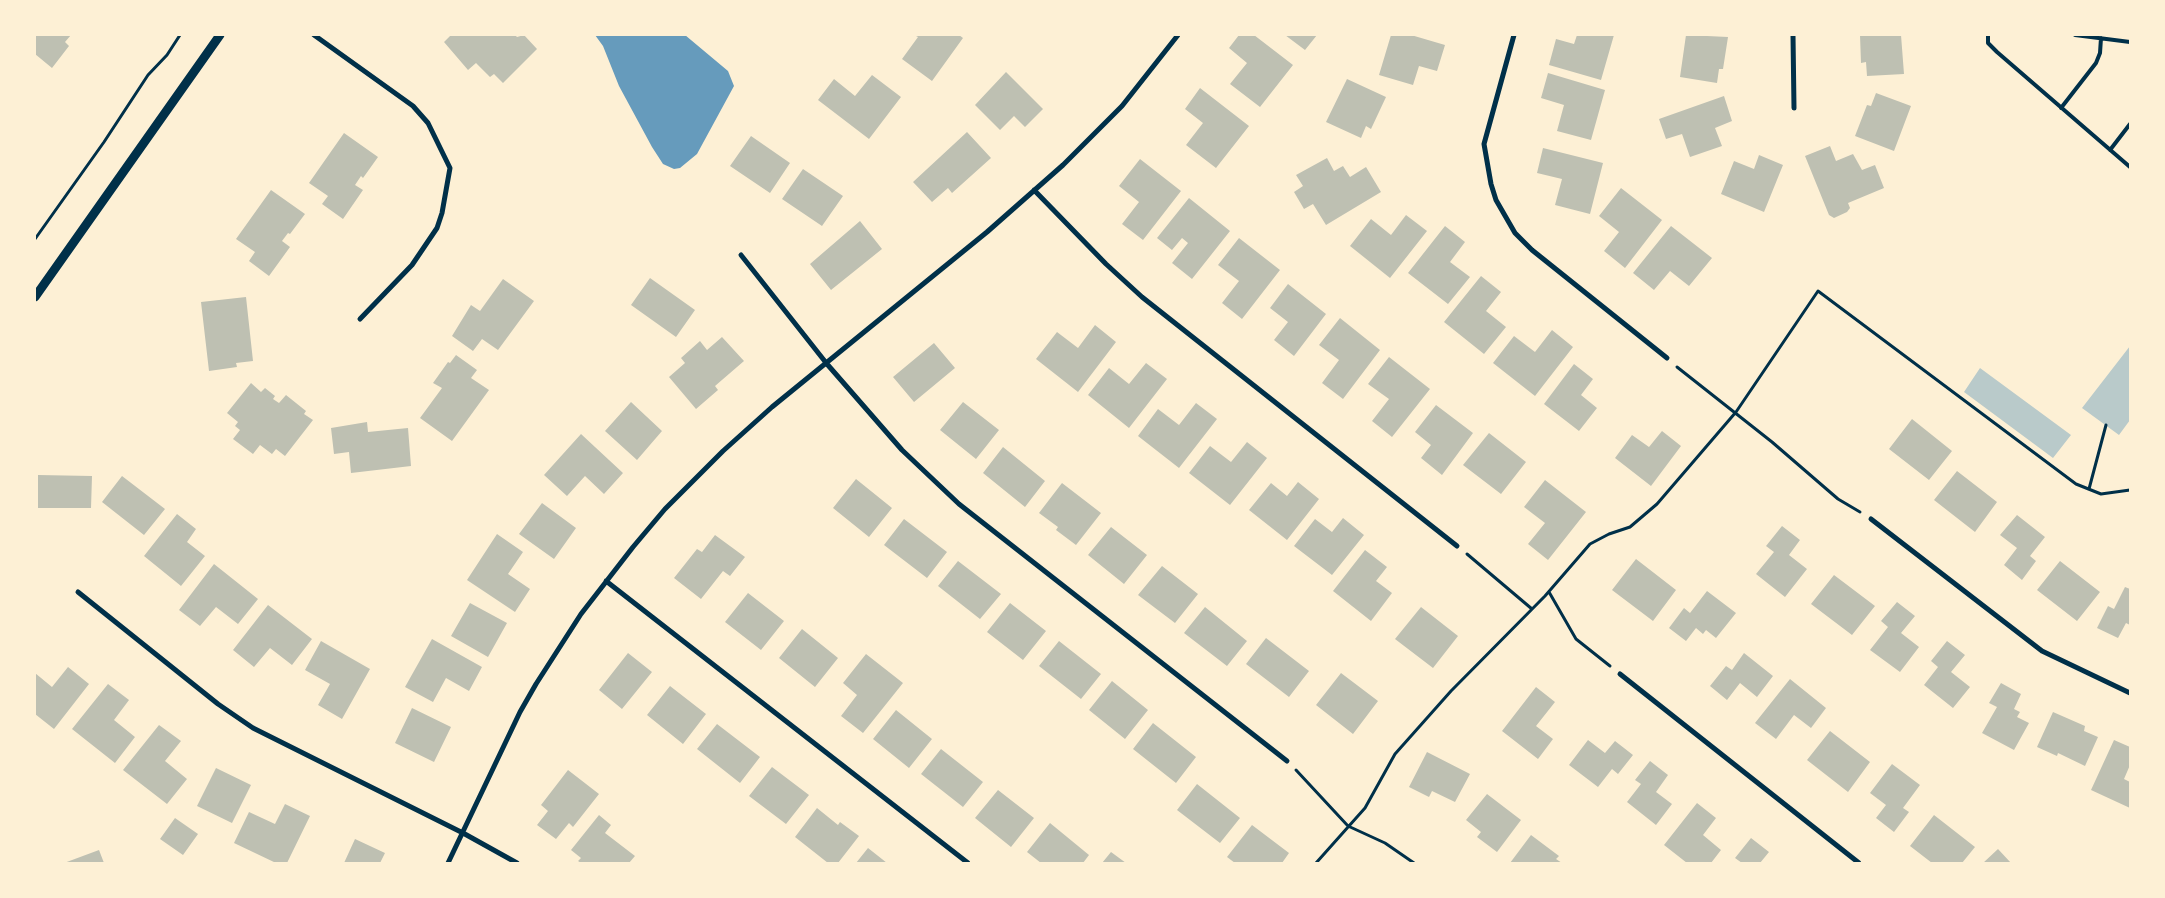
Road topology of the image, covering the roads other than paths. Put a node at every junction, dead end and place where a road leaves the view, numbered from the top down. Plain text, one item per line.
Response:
1 (220, 35) edge
2 (314, 35) edge
3 (1178, 35) edge
4 (1514, 35) edge
5 (1793, 35) edge
6 (1988, 35) edge
7 (2076, 35) edge
8 (2100, 38) junction
9 (2130, 42) edge
10 (1794, 108) dead end
11 (2062, 108) junction
12 (2130, 124) edge
13 (2110, 150) junction
14 (2130, 167) edge
15 (1034, 190) junction
16 (741, 255) dead end
17 (35, 297) edge
18 (360, 319) dead end
19 (1666, 358) road end
20 (827, 364) junction
21 (1871, 519) road end
22 (1457, 546) road end
23 (606, 581) junction
24 (78, 592) dead end
25 (1620, 674) road end
26 (2130, 693) edge
27 (1286, 761) road end
28 (463, 833) junction
29 (448, 863) edge
30 (517, 863) edge
31 (968, 863) edge
32 (1859, 863) edge

1 - 17 street
2 - 18 street
3 - 15 street
4 - 19 street
5 - 10 street
6 - 11 lane
7 - 8 lane
8 - 9 lane
8 - 11 lane
11 - 13 lane
12 - 13 lane
13 - 14 lane
15 - 20 street
15 - 22 street
16 - 20 street
20 - 23 street
20 - 27 street
21 - 26 street
23 - 28 street
23 - 31 street
24 - 28 street
25 - 32 street
28 - 29 street
28 - 30 street

